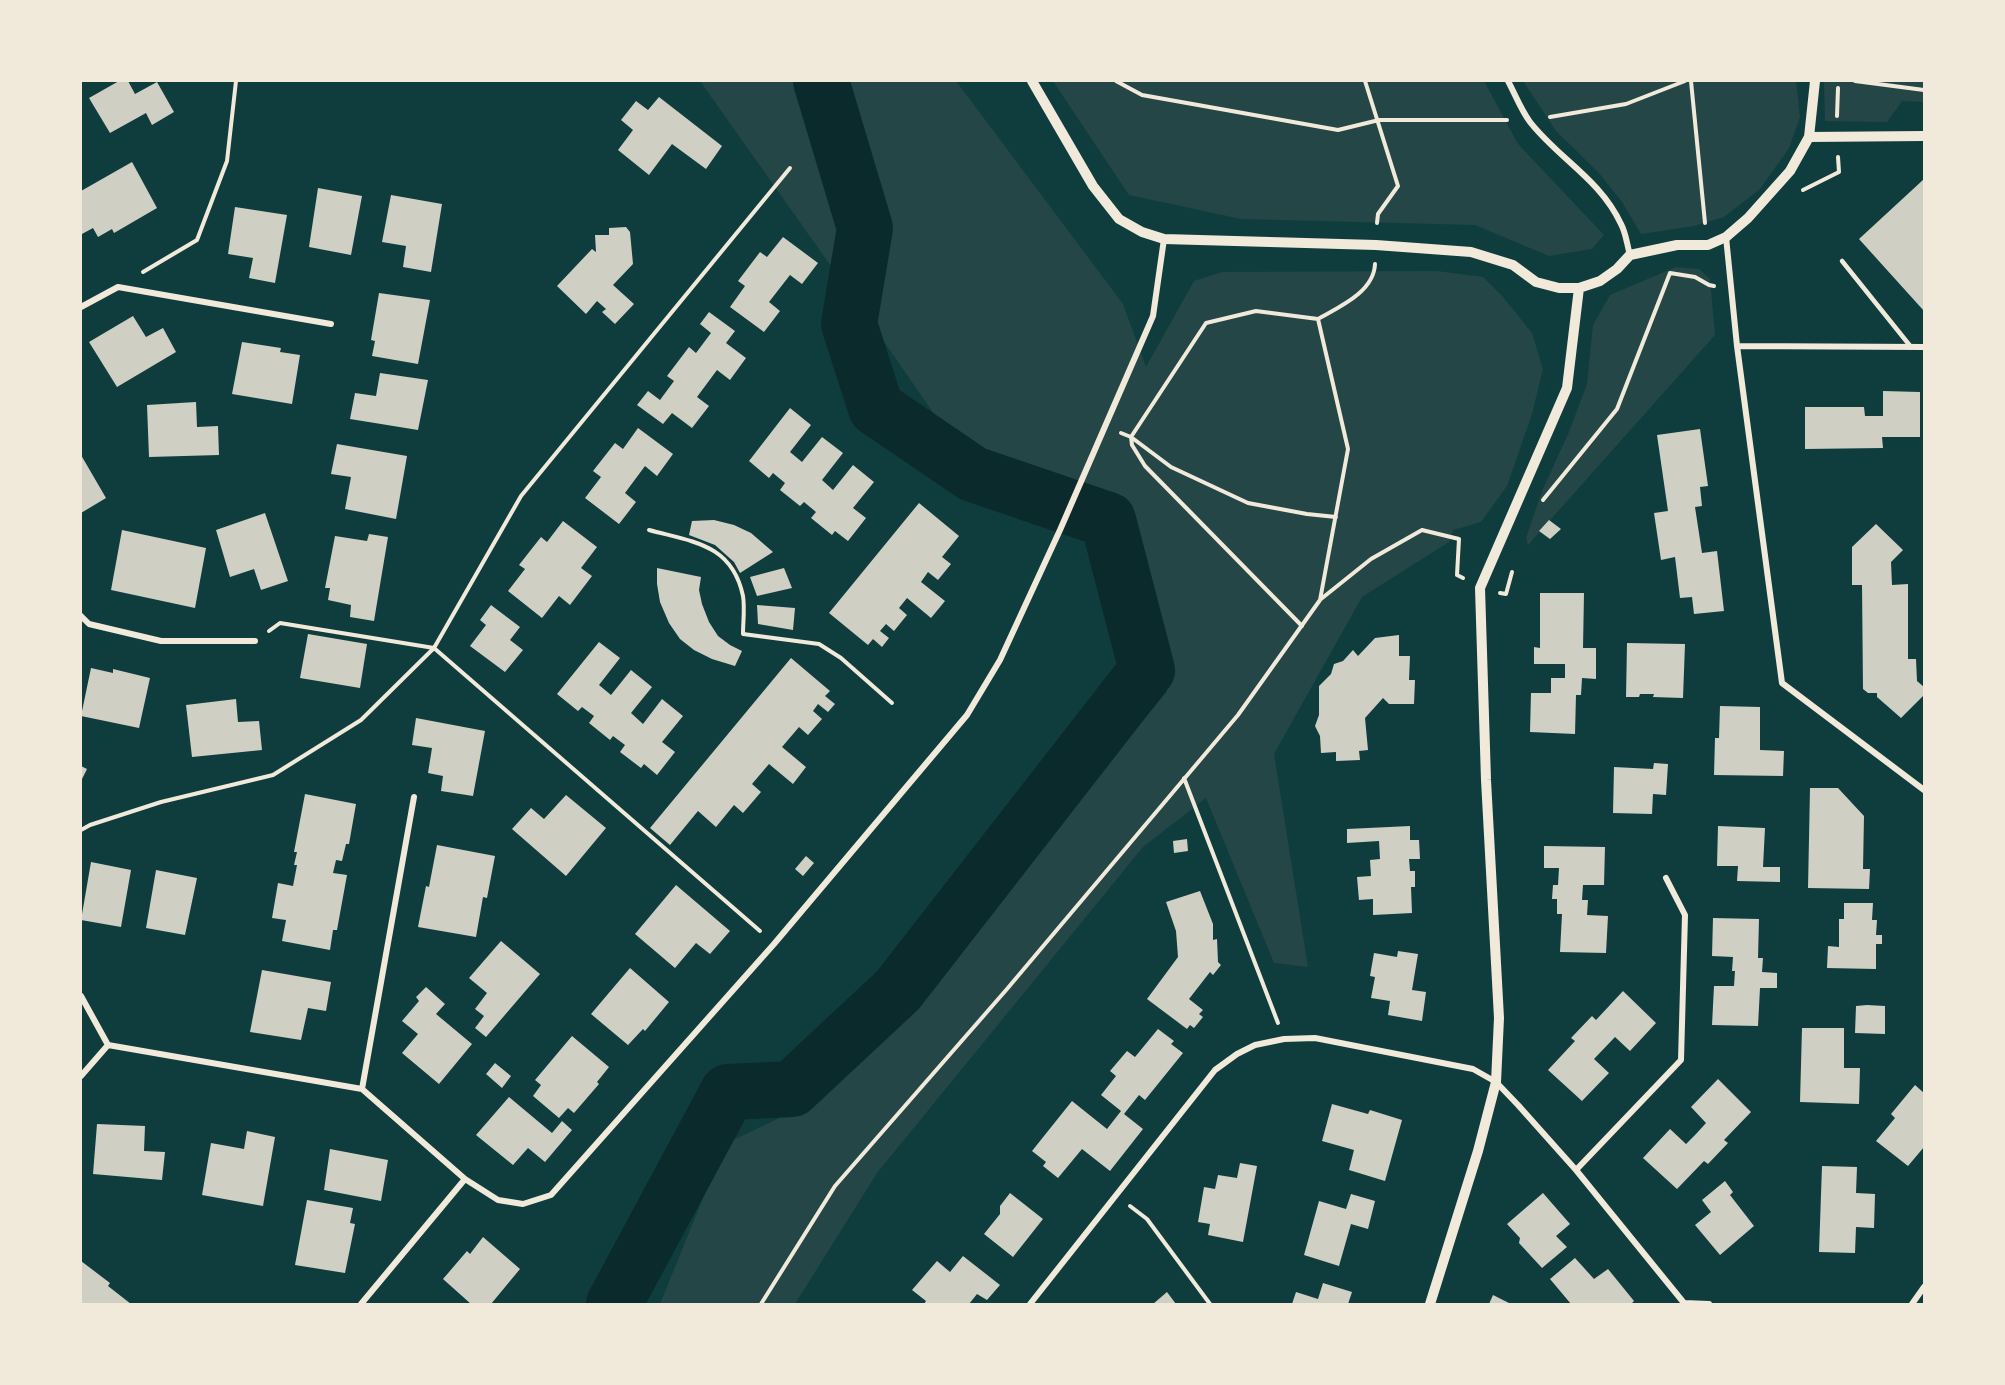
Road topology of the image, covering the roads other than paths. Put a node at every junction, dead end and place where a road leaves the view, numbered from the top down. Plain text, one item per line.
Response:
1 (1032, 81) edge
2 (1508, 81) edge
3 (1815, 81) edge
4 (1924, 136) edge
5 (1809, 137) junction
6 (1726, 237) junction
7 (1164, 238) junction
8 (1630, 255) junction
9 (1842, 261) dead end
10 (1579, 288) junction
11 (81, 308) edge
12 (331, 324) dead end
13 (1737, 345) junction
14 (1911, 347) junction
15 (1924, 347) edge
16 (81, 616) edge
17 (255, 641) road end
18 (1924, 789) edge
19 (414, 797) dead end
20 (1665, 878) dead end
21 (81, 996) edge
22 (108, 1045) junction
23 (81, 1076) edge
24 (1496, 1082) junction
25 (362, 1089) junction
26 (1576, 1170) junction
27 (465, 1179) junction
28 (1924, 1287) edge
29 (361, 1304) edge
30 (1030, 1304) edge
31 (1430, 1304) edge
32 (1709, 1304) edge
33 (1912, 1304) edge

1 - 7 street
2 - 8 street
3 - 5 street
4 - 5 street
5 - 6 street
6 - 8 street
6 - 13 street
7 - 10 street
7 - 27 street
8 - 10 street
9 - 14 lane
10 - 24 street
11 - 12 street
13 - 14 street
13 - 18 street
14 - 15 street
16 - 17 street
19 - 25 street
20 - 26 street
21 - 22 street
22 - 23 street
22 - 25 street
24 - 26 street
24 - 30 street
24 - 31 street
25 - 27 street
26 - 32 street
27 - 29 street
28 - 33 street

